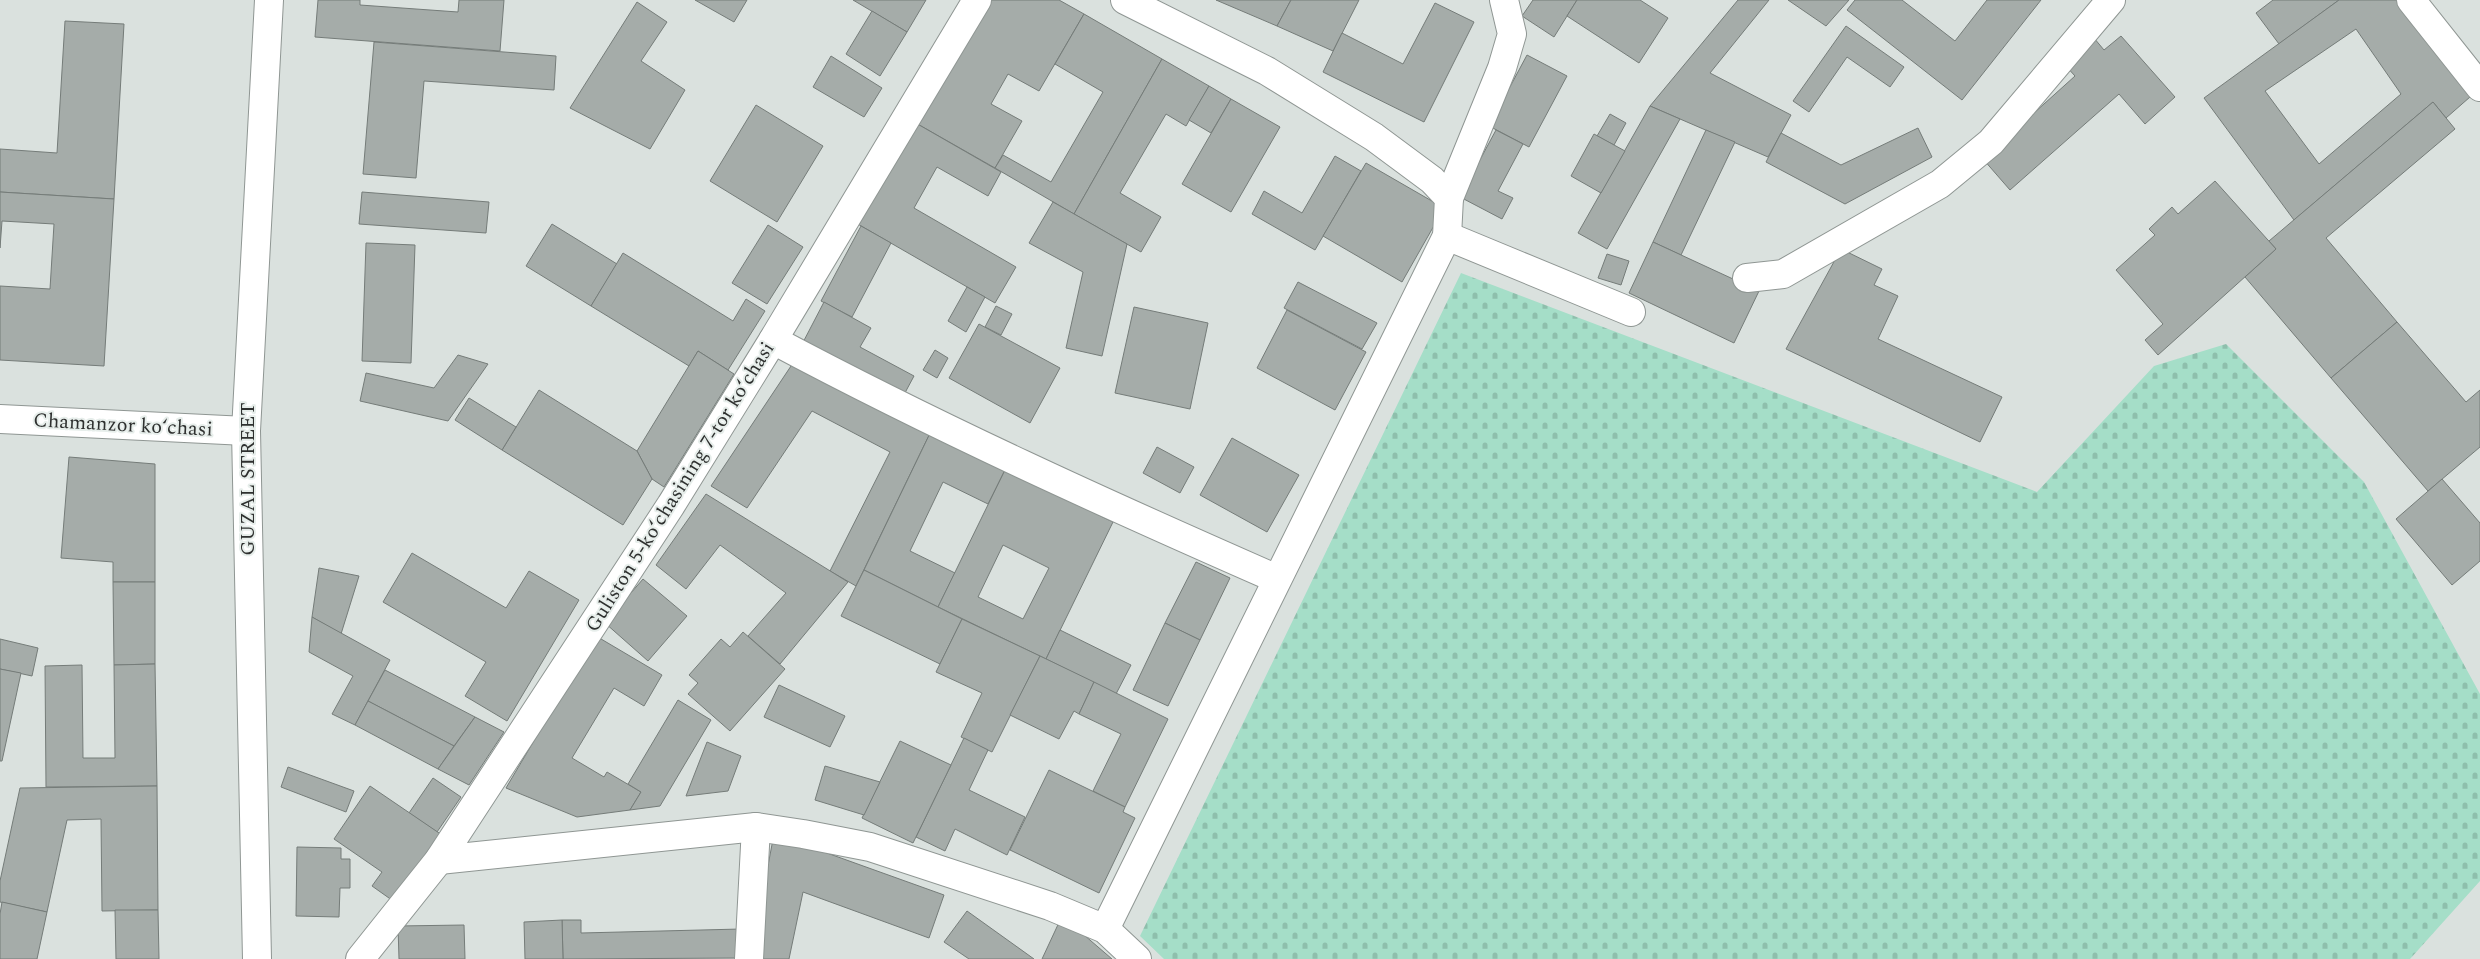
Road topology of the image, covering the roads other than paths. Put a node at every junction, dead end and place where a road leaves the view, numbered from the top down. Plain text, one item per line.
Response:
1 (269, 0) edge
2 (977, 0) edge
3 (1126, 0) edge
4 (1504, 0) edge
5 (2111, 0) edge
6 (2411, 0) edge
7 (2480, 87) edge
8 (1449, 198) junction
9 (1447, 236) junction
10 (1747, 278) dead end
11 (1631, 312) dead end
12 (773, 340) junction
13 (0, 419) edge
14 (246, 431) junction
15 (1277, 579) junction
16 (756, 827) junction
17 (439, 860) junction
18 (1105, 929) junction
19 (257, 959) edge
20 (360, 959) edge
21 (749, 959) edge
22 (1137, 959) edge

1 - 14 street, GUZAL STREET
2 - 12 street, Guliston 5-koʻchasining 7-tor koʻchasi
3 - 8 street
4 - 8 street
5 - 10 street
6 - 7 street
8 - 9 street
9 - 11 street
9 - 15 street
12 - 15 street
12 - 17 street, Guliston 5-koʻchasining 7-tor koʻchasi
13 - 14 street, Chamanzor koʻchasi
14 - 19 street, GUZAL STREET
15 - 18 street
16 - 17 street
16 - 18 street
16 - 21 street
17 - 20 street, Guliston 5-koʻchasining 7-tor koʻchasi
18 - 22 street

